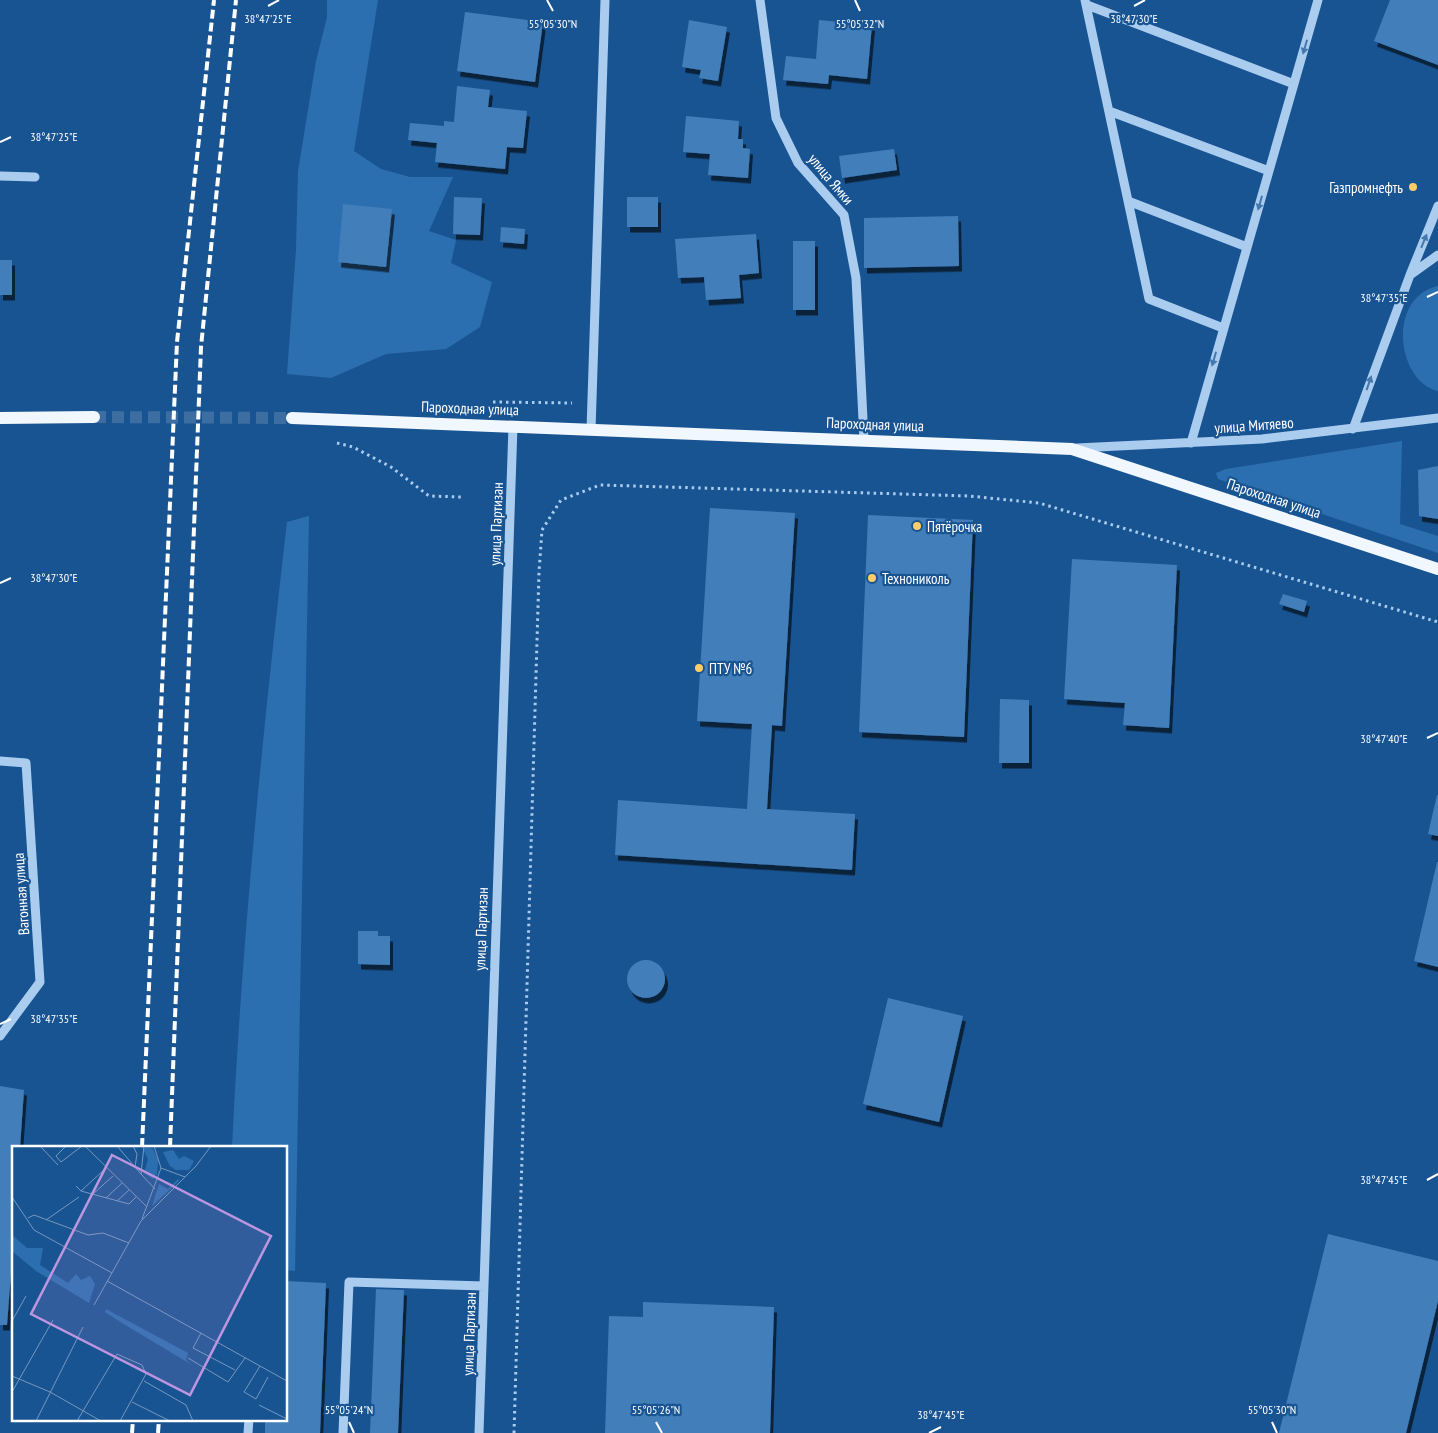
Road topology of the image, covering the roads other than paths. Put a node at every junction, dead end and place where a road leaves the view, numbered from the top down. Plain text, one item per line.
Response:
1 (605, 0) edge
2 (760, 0) edge
3 (1318, 0) edge
4 (1086, 2) edge
5 (1294, 84) junction
6 (1109, 111) junction
7 (1269, 171) junction
8 (0, 176) edge
9 (35, 177) dead end
10 (1128, 201) junction
11 (1438, 207) edge
12 (1247, 247) junction
13 (1438, 255) edge
14 (1410, 276) junction
15 (1223, 328) junction
16 (94, 417) tunnel mouth
17 (0, 418) edge
18 (292, 418) tunnel mouth
19 (1438, 418) edge
20 (512, 426) junction
21 (1353, 429) junction
22 (591, 430) junction
23 (864, 440) junction
24 (1191, 443) junction
25 (1072, 449) junction
26 (1438, 569) edge
27 (0, 761) edge
28 (0, 1036) edge
29 (484, 1286) junction
30 (249, 1420) edge
31 (248, 1433) edge
32 (343, 1433) edge
33 (479, 1433) edge

1 - 22 street
2 - 23 street, улица Ямки
3 -> 5 street
4 - 5 street
4 - 6 street
5 - 7 street
6 - 7 street
6 - 10 street
7 -> 12 street
8 - 9 street
10 - 12 street
10 - 15 street
14 -> 11 street
12 - 15 street
13 - 14 street
21 -> 14 street
15 -> 24 street
16 - 17 main road
18 - 20 main road, Пароходная улица
19 - 21 street, улица Митяево
20 - 22 main road, Пароходная улица
20 - 29 street, улица Партизан
21 - 24 street, улица Митяево
22 - 23 main road, Пароходная улица
23 - 25 main road, Пароходная улица
24 - 25 street, улица Митяево
25 - 26 main road, Пароходная улица
27 - 28 street, Вагонная улица
29 - 32 street
29 - 33 street, улица Партизан
30 - 31 street

